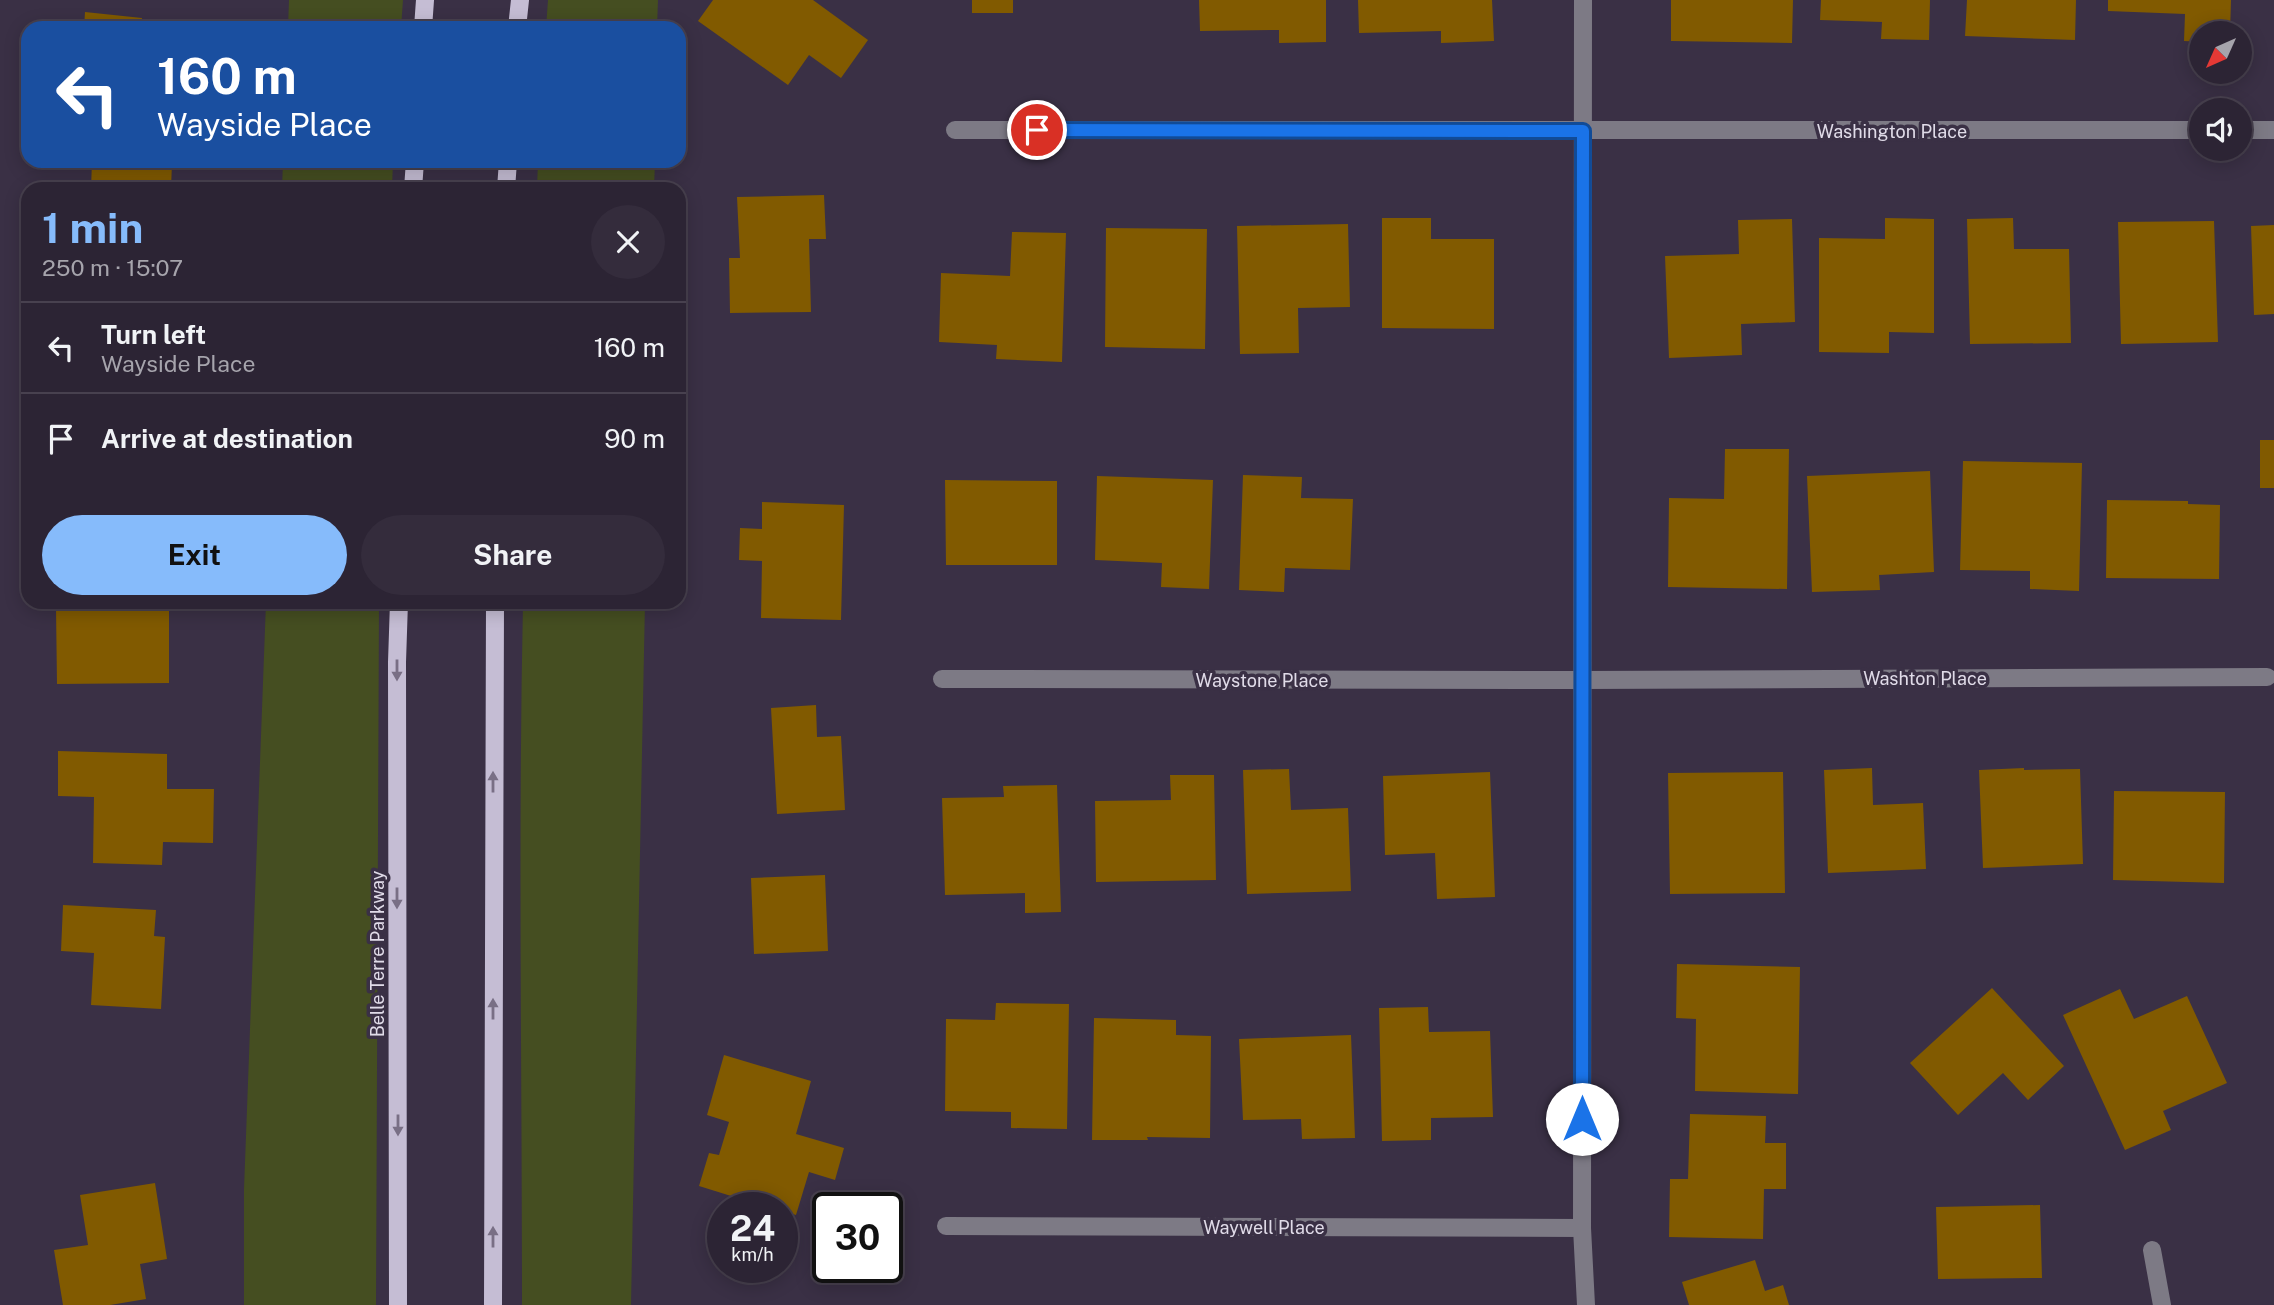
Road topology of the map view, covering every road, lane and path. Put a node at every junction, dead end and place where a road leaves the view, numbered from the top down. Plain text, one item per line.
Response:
1 (425, 0) edge
2 (520, 0) edge
3 (1583, 0) edge
4 (424, 21) edge
5 (518, 21) edge
6 (955, 130) dead end
7 (2189, 130) edge
8 (2252, 130) edge
9 (2274, 130) edge
10 (1583, 131) junction
11 (399, 609) edge
12 (495, 609) edge
13 (2267, 677) dead end
14 (942, 679) dead end
15 (1583, 680) junction
16 (946, 1226) dead end
17 (1582, 1228) junction
18 (2152, 1250) dead end
19 (398, 1305) edge
20 (493, 1305) edge
21 (1586, 1305) edge
22 (2161, 1305) edge

1 - 4 main road
2 - 5 main road
3 - 10 street
6 - 10 street, Washington Place
7 - 10 street, Washington Place
8 - 9 street
10 - 15 street
11 -> 19 main road, Belle Terre Parkway
20 -> 12 main road
13 - 15 street, Washton Place
14 - 15 street, Waystone Place
15 - 17 street
16 - 17 street, Waywell Place
17 - 21 street
18 - 22 street

